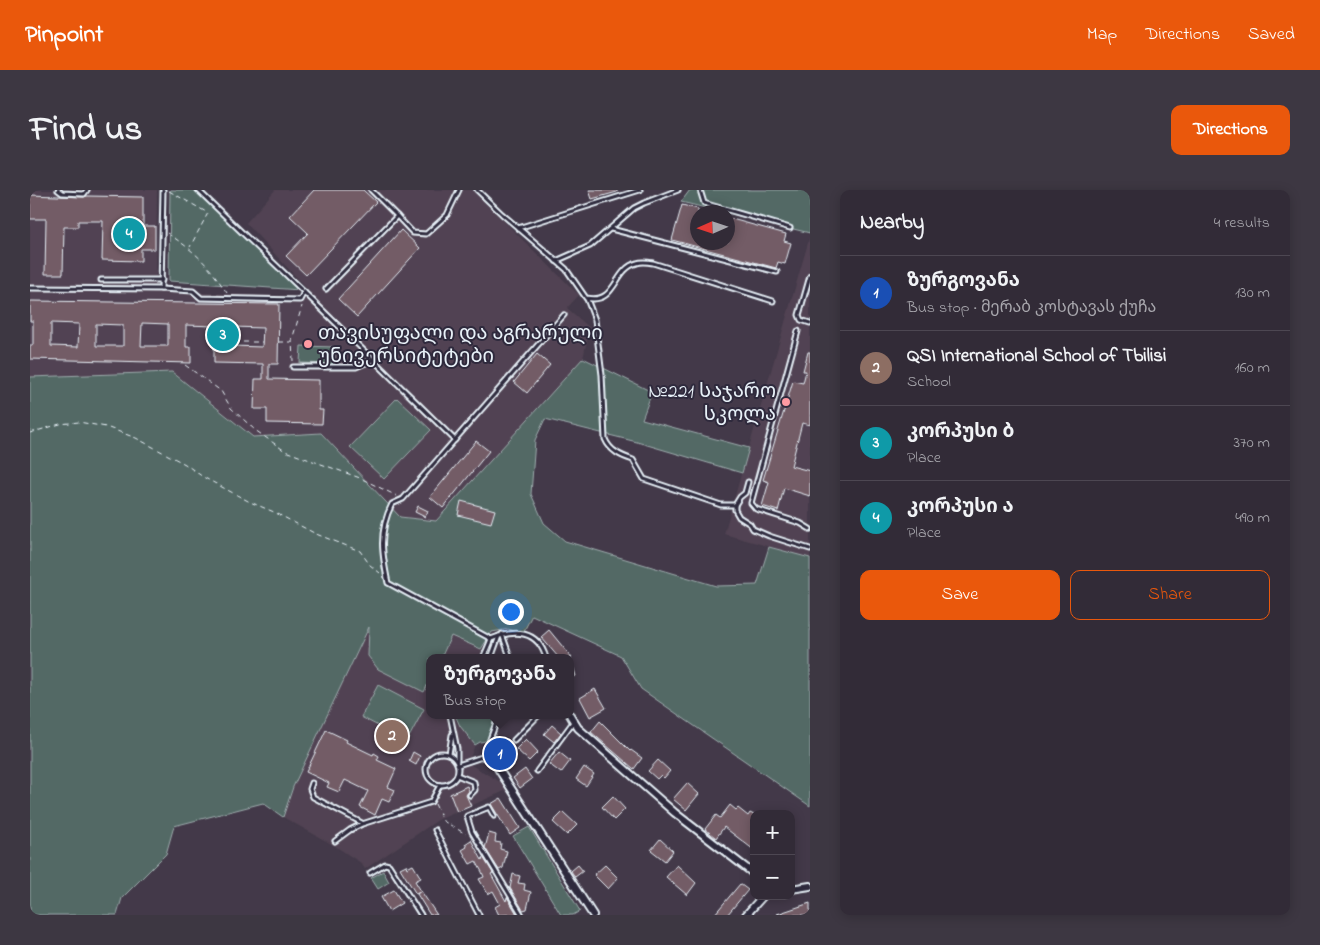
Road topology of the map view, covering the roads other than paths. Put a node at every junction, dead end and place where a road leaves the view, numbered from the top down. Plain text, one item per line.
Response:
1 (58, 190) edge
2 (87, 190) edge
3 (163, 190) edge
4 (198, 190) edge
5 (371, 190) edge
6 (459, 190) edge
7 (477, 190) edge
8 (640, 190) edge
9 (678, 190) edge
10 (700, 190) edge
11 (397, 216) junction
12 (517, 228) junction
13 (611, 228) junction
14 (790, 228) dead end
15 (556, 261) junction
16 (777, 272) dead end
17 (810, 276) edge
18 (101, 280) dead end
19 (150, 280) junction
20 (162, 280) junction
21 (30, 288) edge
22 (150, 289) junction
23 (161, 289) junction
24 (326, 289) dead end
25 (304, 292) junction
26 (586, 298) junction
27 (773, 300) dead end
28 (564, 315) dead end
29 (810, 323) edge
30 (798, 330) dead end
31 (373, 360) junction
32 (293, 367) road end
33 (455, 440) junction
34 (748, 482) dead end
35 (735, 506) junction
36 (810, 529) edge
37 (810, 549) edge
38 (501, 635) junction
39 (491, 639) junction
40 (485, 654) edge
41 (493, 654) edge
42 (509, 654) dead end
43 (545, 654) edge
44 (450, 719) edge
45 (498, 719) edge
46 (535, 719) edge
47 (571, 719) edge
48 (573, 719) edge
49 (452, 732) junction
50 (514, 740) dead end
51 (449, 754) junction
52 (490, 757) junction
53 (457, 763) junction
54 (537, 771) dead end
55 (457, 775) junction
56 (312, 783) dead end
57 (440, 786) junction
58 (470, 795) dead end
59 (494, 816) dead end
60 (362, 824) junction
61 (435, 830) dead end
62 (336, 841) dead end
63 (750, 871) edge
64 (370, 873) dead end
65 (810, 886) edge
66 (795, 888) edge
67 (759, 900) edge
68 (421, 915) edge
69 (479, 915) edge
70 (522, 915) edge
71 (593, 915) edge
72 (746, 915) edge

1 - 2 lane
3 - 20 lane
4 - 25 lane
5 - 11 lane
6 - 11 lane
7 - 12 lane
8 - 12 lane
9 - 13 lane
10 - 14 lane
11 - 24 lane
12 - 15 lane
13 - 15 lane
13 - 16 lane
15 - 26 lane
17 - 29 lane
18 - 19 lane
19 - 20 lane
19 - 22 lane
20 - 23 lane
21 - 22 lane
22 - 23 lane
23 - 25 lane
25 - 31 lane
26 - 27 lane
26 - 35 lane
28 - 33 lane
30 - 36 lane
31 - 32 lane
31 - 33 lane
33 - 39 lane
34 - 35 lane
35 - 37 lane
38 - 39 lane
38 - 41 lane
38 - 42 lane
38 - 43 lane
39 - 40 lane
44 - 49 lane
45 - 52 lane
46 - 50 lane
47 - 54 lane
48 - 63 street
49 - 51 lane
49 - 53 lane
51 - 53 lane
51 - 57 lane
52 - 53 lane
52 - 71 street
53 - 55 lane
55 - 57 lane
55 - 58 lane
56 - 60 lane
57 - 60 lane
59 - 70 lane
60 - 62 lane
61 - 69 lane
64 - 68 lane
65 - 66 street
67 - 72 street

